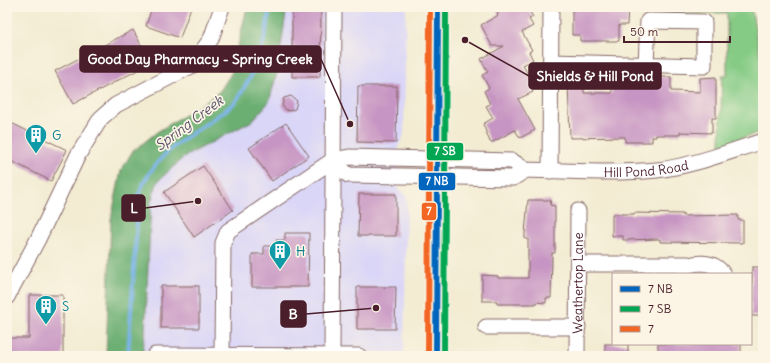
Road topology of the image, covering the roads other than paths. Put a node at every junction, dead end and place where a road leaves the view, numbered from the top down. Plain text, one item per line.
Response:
1 (222, 7) edge
2 (334, 7) edge
3 (438, 7) edge
4 (551, 7) edge
5 (551, 62) junction
6 (646, 64) junction
7 (763, 141) edge
8 (437, 158) junction
9 (333, 160) junction
10 (526, 170) junction
11 (550, 171) junction
12 (438, 177) junction
13 (578, 211) dead end
14 (579, 264) junction
15 (682, 269) edge
16 (722, 273) edge
17 (7, 297) edge
18 (486, 327) dead end
19 (578, 327) junction
20 (155, 355) edge
21 (222, 355) edge
22 (332, 355) edge
23 (312, 356) edge
24 (360, 356) edge
25 (436, 356) edge
26 (578, 356) edge

1 - 17 street
2 - 9 street
3 - 8 main road
4 - 5 street
5 - 6 street
5 - 11 street
6 - 6 street
7 - 11 street, Hill Pond Road
8 - 9 street, Hill Pond Road
8 - 10 street, Hill Pond Road
8 - 12 main road
9 - 12 street, Hill Pond Road
9 - 21 street
9 - 22 street
10 - 11 street, Hill Pond Road
10 - 12 street, Hill Pond Road
12 - 25 main road
13 - 14 street, Weathertop Lane
14 - 15 street
14 - 19 street, Weathertop Lane
15 - 16 street
18 - 19 street
19 - 26 street, Weathertop Lane
20 - 21 street
21 - 23 street
22 - 23 street
22 - 24 street

